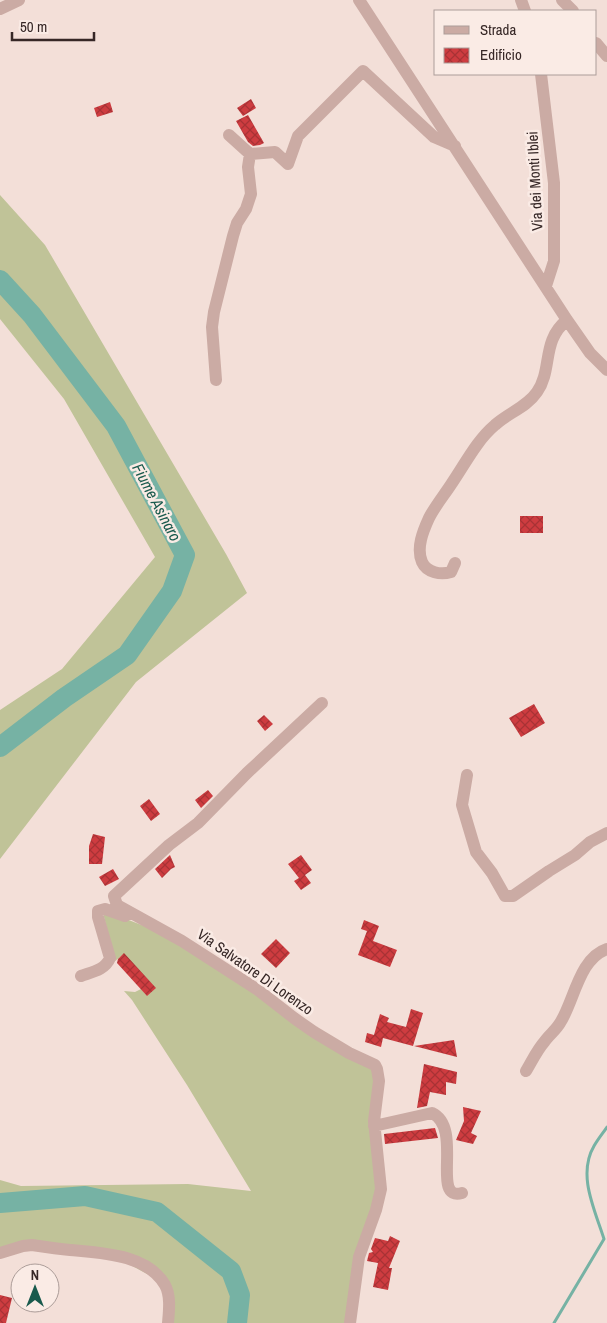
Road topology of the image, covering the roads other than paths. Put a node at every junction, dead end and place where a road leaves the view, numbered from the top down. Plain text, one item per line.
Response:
1 (19, 0) edge
2 (359, 0) edge
3 (562, 0) edge
4 (0, 9) edge
5 (572, 10) edge
6 (597, 45) edge
7 (607, 56) edge
8 (541, 75) edge
9 (229, 134) dead end
10 (455, 146) junction
11 (250, 154) junction
12 (546, 286) junction
13 (567, 320) junction
14 (604, 363) edge
15 (216, 380) dead end
16 (455, 563) dead end
17 (322, 703) dead end
18 (467, 775) dead end
19 (607, 834) edge
20 (151, 925) junction
21 (607, 949) edge
22 (81, 976) dead end
23 (526, 1071) dead end
24 (374, 1126) junction
25 (462, 1193) dead end
26 (0, 1253) edge
27 (168, 1323) edge
28 (350, 1323) edge

1 - 4 street
2 - 10 street
3 - 5 street
6 - 7 street
8 - 12 street, Via dei Monti Iblei
9 - 11 street
10 - 11 street
10 - 12 street
11 - 15 street
12 - 13 street
13 - 14 street
13 - 16 street
17 - 20 street, Via Salvatore Di Lorenzo
18 - 19 street
20 - 22 street
20 - 24 street, Via Salvatore Di Lorenzo
21 - 23 street
24 - 25 street
24 - 28 street, Via Salvatore Di Lorenzo
26 - 27 street

